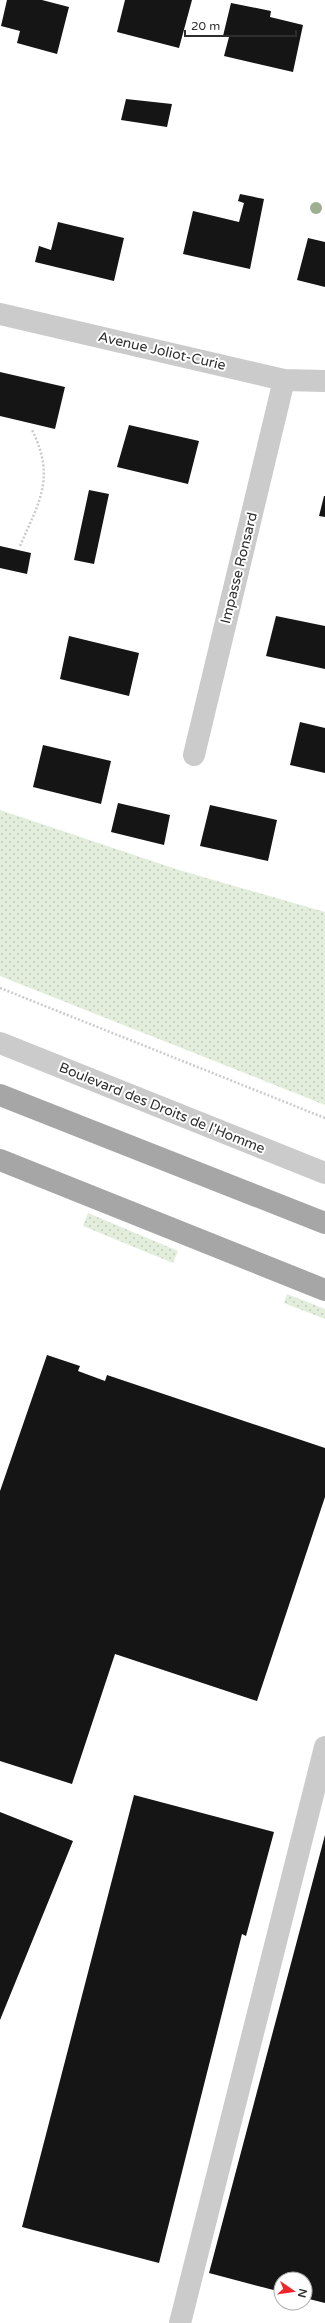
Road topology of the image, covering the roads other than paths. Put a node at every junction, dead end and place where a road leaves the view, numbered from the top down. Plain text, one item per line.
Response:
1 (0, 314) edge
2 (284, 380) junction
3 (325, 381) edge
4 (194, 755) dead end
5 (0, 1042) edge
6 (0, 1095) edge
7 (0, 1160) edge
8 (325, 1173) edge
9 (325, 1223) edge
10 (325, 1290) edge
11 (325, 1747) edge
12 (180, 2323) edge

1 - 2 street, Avenue Joliot-Curie
2 - 3 street, Avenue Joliot-Curie
2 - 4 street, Impasse Ronsard
5 - 8 street, Boulevard des Droits de l'Homme
6 - 9 main road
7 - 10 main road
11 - 12 street

